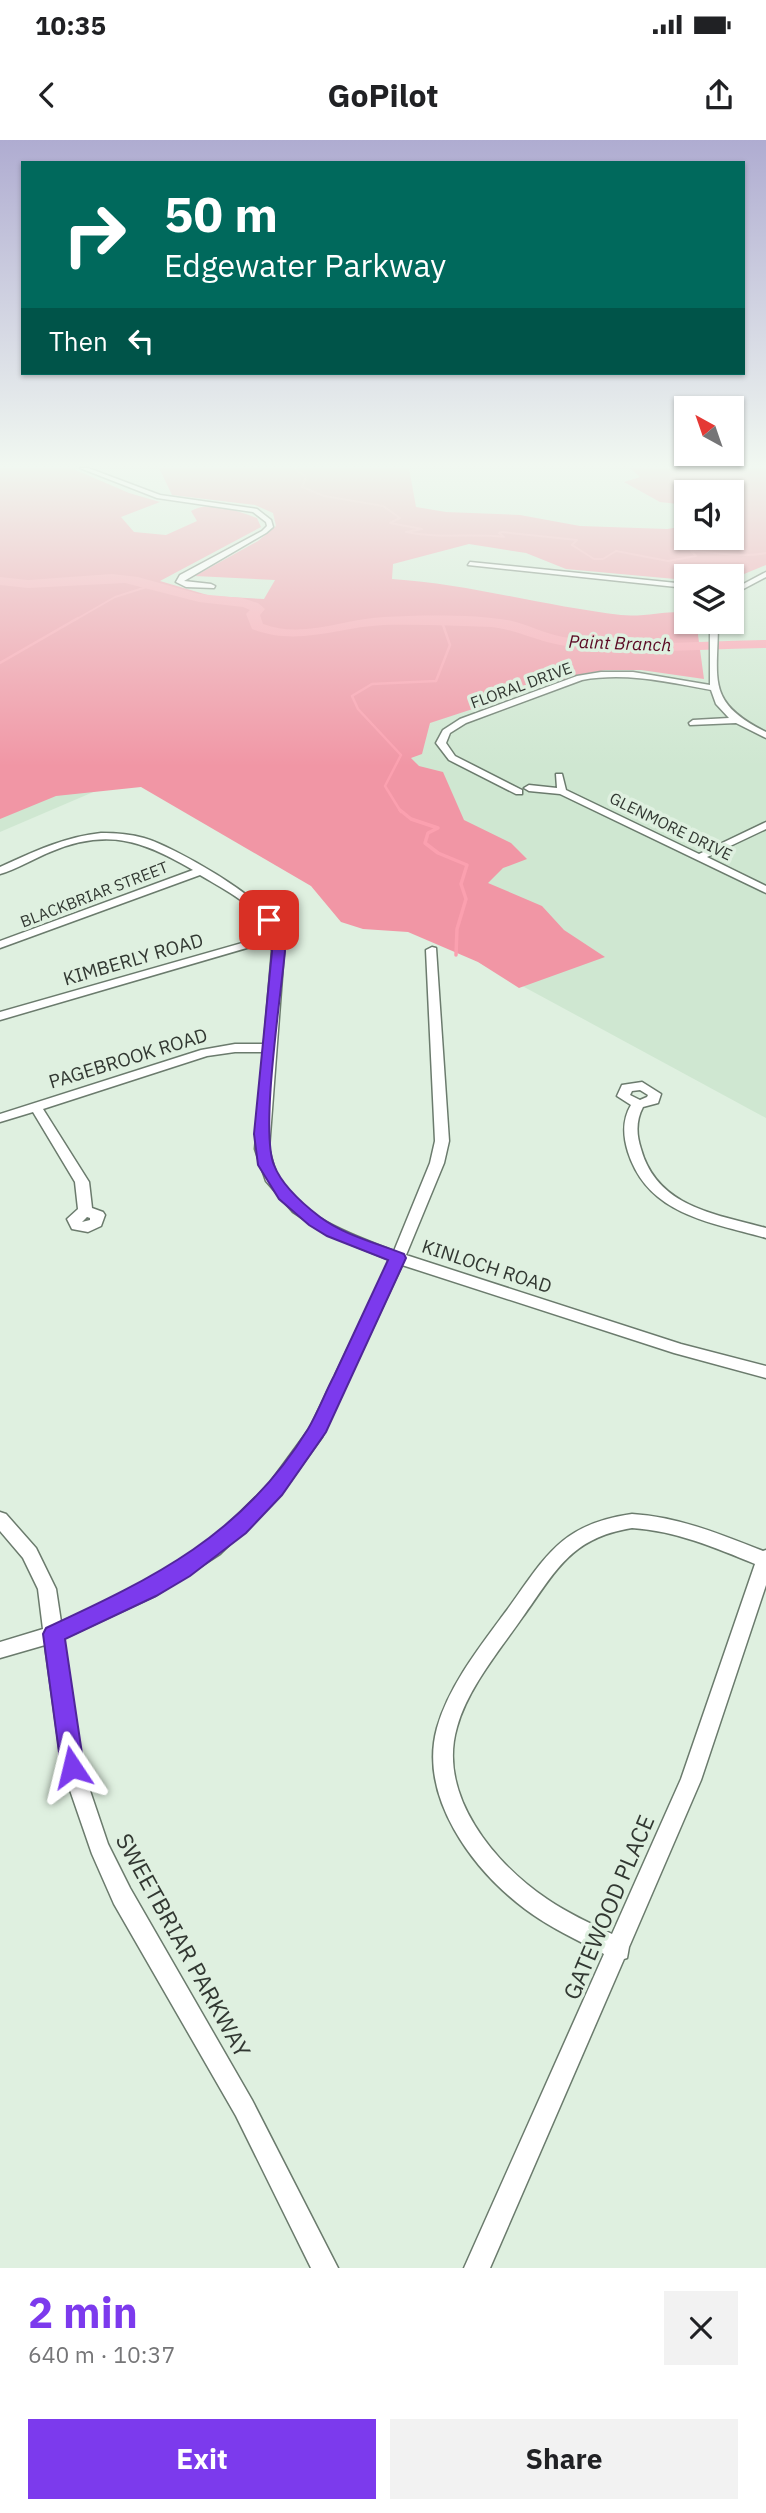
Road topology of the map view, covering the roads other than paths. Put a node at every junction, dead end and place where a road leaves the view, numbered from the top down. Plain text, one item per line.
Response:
1 (200, 567) edge
2 (502, 567) edge
3 (766, 574) edge
4 (674, 585) edge
5 (211, 586) dead end
6 (744, 586) edge
7 (713, 634) edge
8 (714, 688) junction
9 (716, 701) junction
10 (736, 720) junction
11 (766, 735) edge
12 (559, 776) dead end
13 (524, 790) joint
14 (562, 791) junction
15 (766, 825) edge
16 (700, 858) junction
17 (0, 871) edge
18 (198, 872) junction
19 (766, 890) edge
20 (277, 936) junction
21 (0, 946) edge
22 (432, 950) dead end
23 (0, 1016) edge
24 (270, 1048) junction
25 (638, 1104) dead end
26 (36, 1107) junction
27 (0, 1118) edge
28 (85, 1211) dead end
29 (766, 1233) edge
30 (398, 1258) junction
31 (766, 1372) edge
32 (0, 1518) edge
33 (766, 1559) edge
34 (54, 1634) junction
35 (0, 1650) edge
36 (619, 1950) junction
37 (325, 2268) edge
38 (477, 2268) edge

1 - 5 street
2 - 4 street
3 - 6 street
7 - 8 street
8 - 9 street
8 - 13 street, FLORAL DRIVE
9 - 10 street
9 - 10 street
10 - 11 street
12 - 14 street
13 - 14 street, GLENMORE DRIVE
14 - 16 street, GLENMORE DRIVE
15 - 16 street
16 - 19 street, GLENMORE DRIVE
17 - 18 street
18 - 20 street
18 - 21 street, BLACKBRIAR STREET
20 - 23 street, KIMBERLY ROAD
20 - 24 street, KINLOCH ROAD
22 - 30 street
24 - 26 street, PAGEBROOK ROAD
24 - 30 street, KINLOCH ROAD
25 - 29 street
26 - 27 street, PAGEBROOK ROAD
26 - 28 street
30 - 31 street, KINLOCH ROAD
30 - 34 street
32 - 34 street, SWEETBRIAR PARKWAY
33 - 36 street, GATEWOOD PLACE
33 - 36 street
34 - 35 street
34 - 37 street, SWEETBRIAR PARKWAY
36 - 38 street, GATEWOOD PLACE

